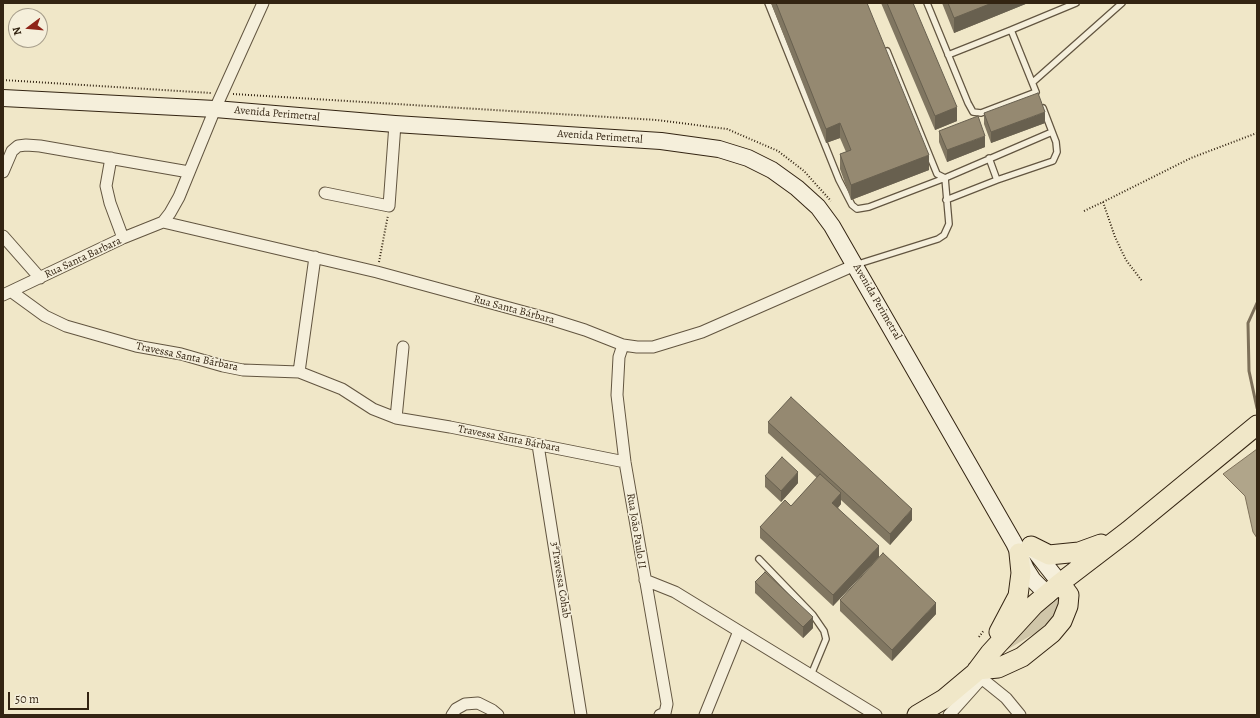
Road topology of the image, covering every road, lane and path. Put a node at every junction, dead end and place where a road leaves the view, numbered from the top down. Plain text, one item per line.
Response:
1 (264, 3) edge
2 (768, 3) edge
3 (927, 3) edge
4 (1076, 3) edge
5 (1120, 4) edge
6 (1011, 30) junction
7 (885, 46) edge
8 (948, 55) junction
9 (1033, 82) junction
10 (1036, 92) junction
11 (3, 98) edge
12 (215, 109) junction
13 (396, 124) junction
14 (1052, 132) junction
15 (1257, 133) edge
16 (111, 158) junction
17 (989, 158) junction
18 (3, 172) edge
19 (189, 172) junction
20 (944, 178) junction
21 (997, 180) junction
22 (325, 193) dead end
23 (946, 200) junction
24 (1103, 202) junction
25 (390, 206) junction
26 (1084, 211) dead end
27 (163, 222) junction
28 (3, 236) edge
29 (123, 238) junction
30 (315, 257) junction
31 (855, 265) junction
32 (377, 272) junction
33 (40, 278) junction
34 (1142, 281) dead end
35 (7, 294) edge
36 (623, 345) junction
37 (403, 347) dead end
38 (299, 372) junction
39 (396, 418) junction
40 (1257, 425) edge
41 (538, 445) junction
42 (624, 462) junction
43 (1128, 531) junction
44 (1025, 550) junction
45 (759, 560) dead end
46 (645, 580) junction
47 (1054, 589) junction
48 (987, 626) dead end
49 (739, 631) junction
50 (979, 637) dead end
51 (990, 653) junction
52 (978, 674) junction
53 (811, 675) junction
54 (946, 707) edge
55 (452, 715) edge
56 (498, 715) edge
57 (581, 715) edge
58 (661, 715) edge
59 (705, 715) edge
60 (876, 715) edge
61 (917, 715) edge
62 (932, 715) edge
63 (1020, 715) edge

1 - 12 street
2 - 20 lane
3 - 8 lane
4 - 6 lane
5 - 9 lane
6 - 8 lane
6 - 9 lane
7 - 20 lane
8 - 10 lane
9 - 10 lane
10 - 14 lane
11 - 12 main road, Avenida Perimetral
12 - 13 main road, Avenida Perimetral
12 - 19 street
13 - 25 street
13 - 31 main road, Avenida Perimetral
14 - 17 lane
14 - 21 lane
15 - 24 path
16 - 18 street
16 - 19 street
16 - 29 street
17 - 20 lane
17 - 21 lane
19 - 27 street
20 - 23 lane
21 - 23 lane
22 - 25 street
23 - 31 lane
24 - 26 path
24 - 34 path
25 - 32 path
27 - 29 street, Rua Santa Barbara
27 - 30 street, Rua Santa Bárbara
28 - 33 street
29 - 33 street, Rua Santa Barbara
30 - 32 street, Rua Santa Bárbara
30 - 38 street
31 - 36 street, Rua Santa Bárbara
31 - 44 main road, Avenida Perimetral
32 - 36 street, Rua Santa Bárbara
33 - 35 street, Rua Santa Barbara
35 - 38 street, Travessa Santa Bárbara
36 - 42 street, Rua João Paulo II
37 - 39 street
38 - 39 street, Travessa Santa Bárbara
39 - 41 street, Travessa Santa Bárbara
40 - 43 highway
41 - 42 street, Travessa Santa Bárbara
41 - 57 street, 3ªTravessa Cohab
42 - 46 street, Rua João Paulo II
43 - 44 highway
43 - 47 highway
44 - 47 main road
44 - 51 highway
45 - 53 lane
46 - 49 street
46 - 58 street, Rua João Paulo II
47 - 51 highway
47 - 52 highway
48 - 50 path
49 - 53 street
49 - 59 street
51 - 52 highway
52 - 54 highway
52 - 63 street
53 - 60 street
54 - 61 highway
54 - 62 highway
55 - 56 street

